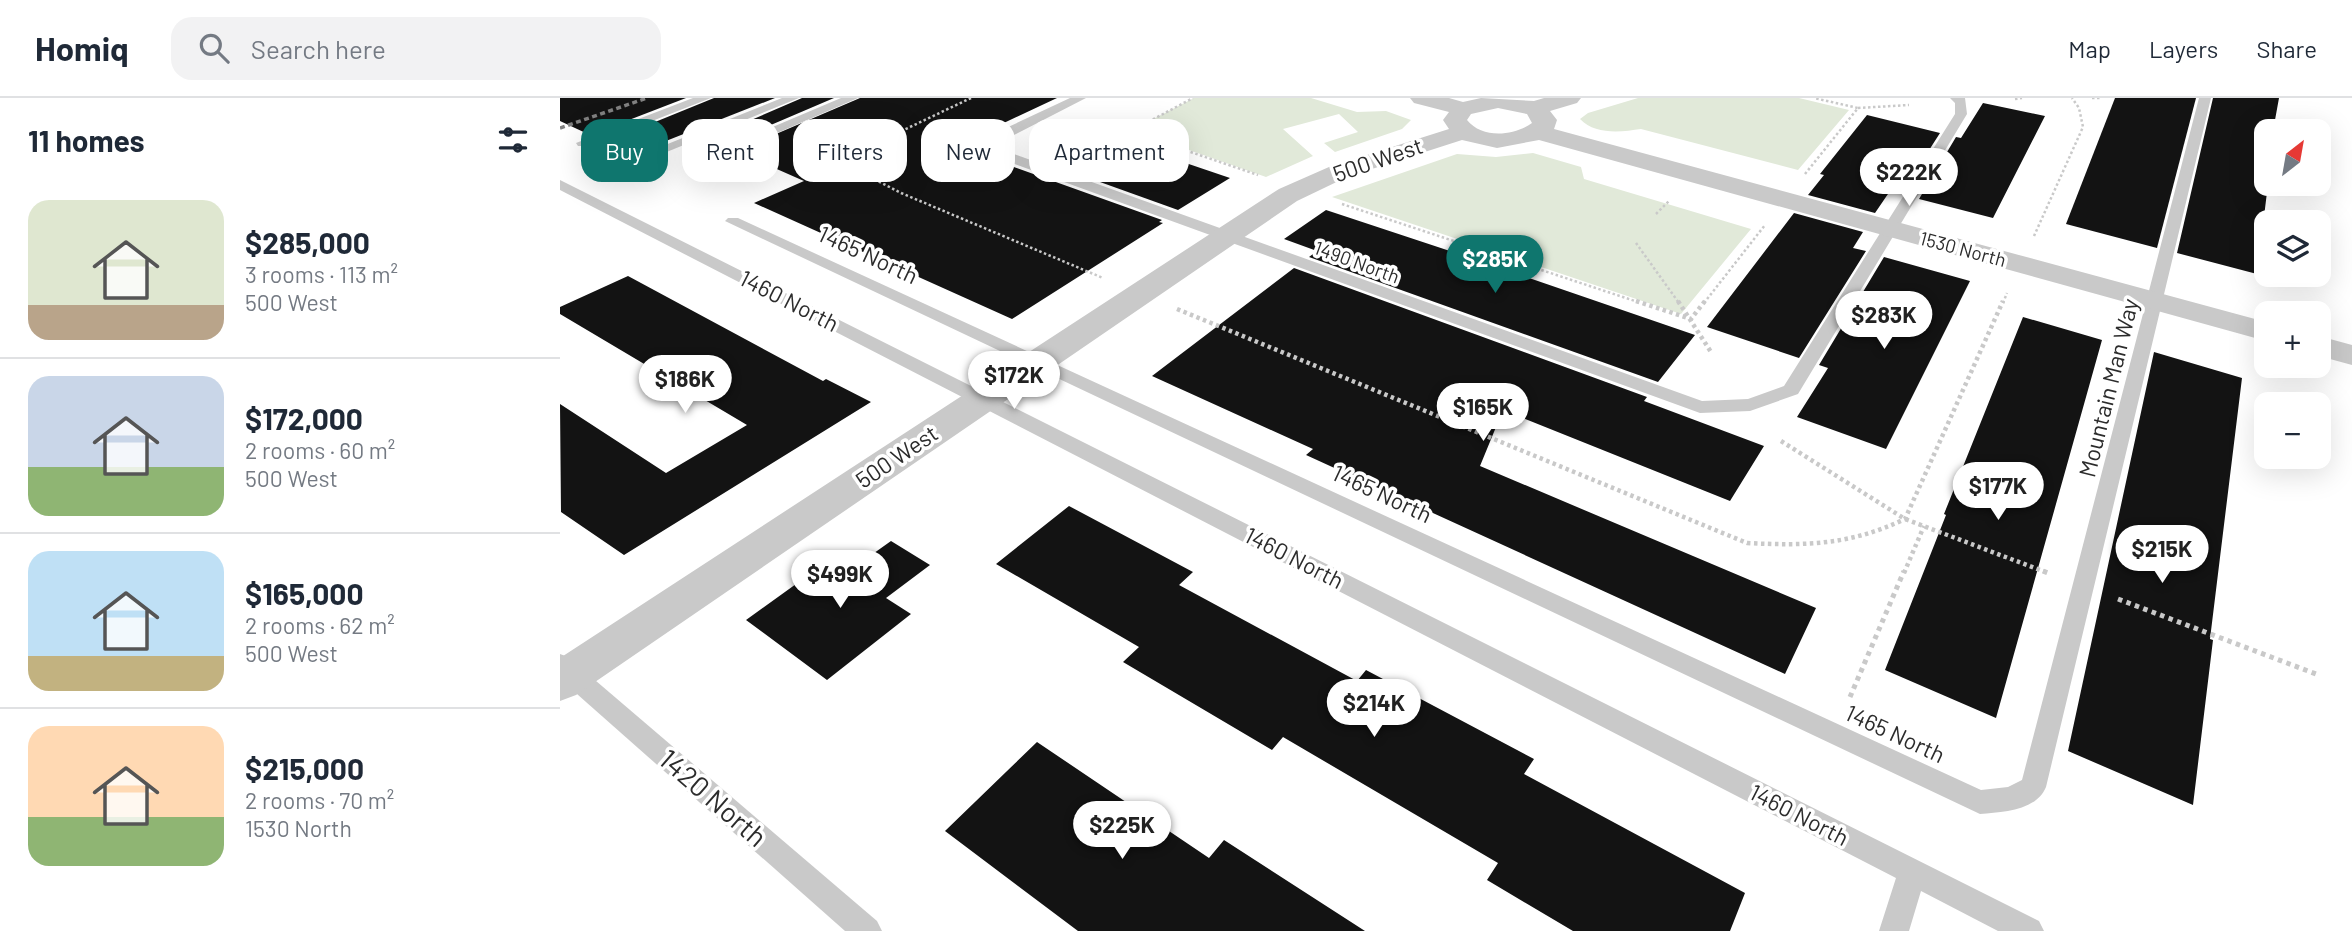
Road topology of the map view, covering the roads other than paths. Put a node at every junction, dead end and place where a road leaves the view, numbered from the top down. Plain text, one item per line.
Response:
1 (705, 98) edge
2 (793, 98) edge
3 (852, 98) edge
4 (1080, 98) edge
5 (1422, 98) edge
6 (1569, 98) edge
7 (2205, 98) edge
8 (1958, 99) edge
9 (648, 119) edge
10 (1463, 120) junction
11 (1536, 120) junction
12 (779, 128) edge
13 (668, 147) edge
14 (560, 184) edge
15 (733, 221) dead end
16 (1889, 228) junction
17 (1225, 237) junction
18 (2156, 301) junction
19 (2254, 329) edge
20 (2331, 349) edge
21 (2352, 355) edge
22 (1037, 363) junction
23 (982, 399) junction
24 (564, 674) edge
25 (2011, 799) joint
26 (1912, 873) junction
27 (867, 931) edge
28 (1894, 931) edge
29 (2029, 931) edge

1 - 9 lane
2 - 13 lane
3 - 12 lane
4 - 17 lane, 1490 North
5 - 10 street
6 - 11 street
7 - 18 lane, Mountain Man Way
8 - 16 lane, 1490 North
10 - 11 street, 1530 North
10 - 11 street
10 - 17 street, 500 West
11 - 16 street, 1530 North
14 - 23 lane, 1460 North
15 - 22 lane, 1465 North
16 - 17 lane, 1490 North
16 - 18 street, 1530 North
17 - 22 street, 500 West
18 - 19 street, 1530 North
18 - 25 lane, Mountain Man Way
20 - 21 street
22 - 23 street, 500 West
22 - 25 lane, 1465 North
23 - 24 street, 500 West
23 - 26 lane, 1460 North
24 - 27 lane, 1420 North
26 - 28 lane
26 - 29 lane, 1460 North

